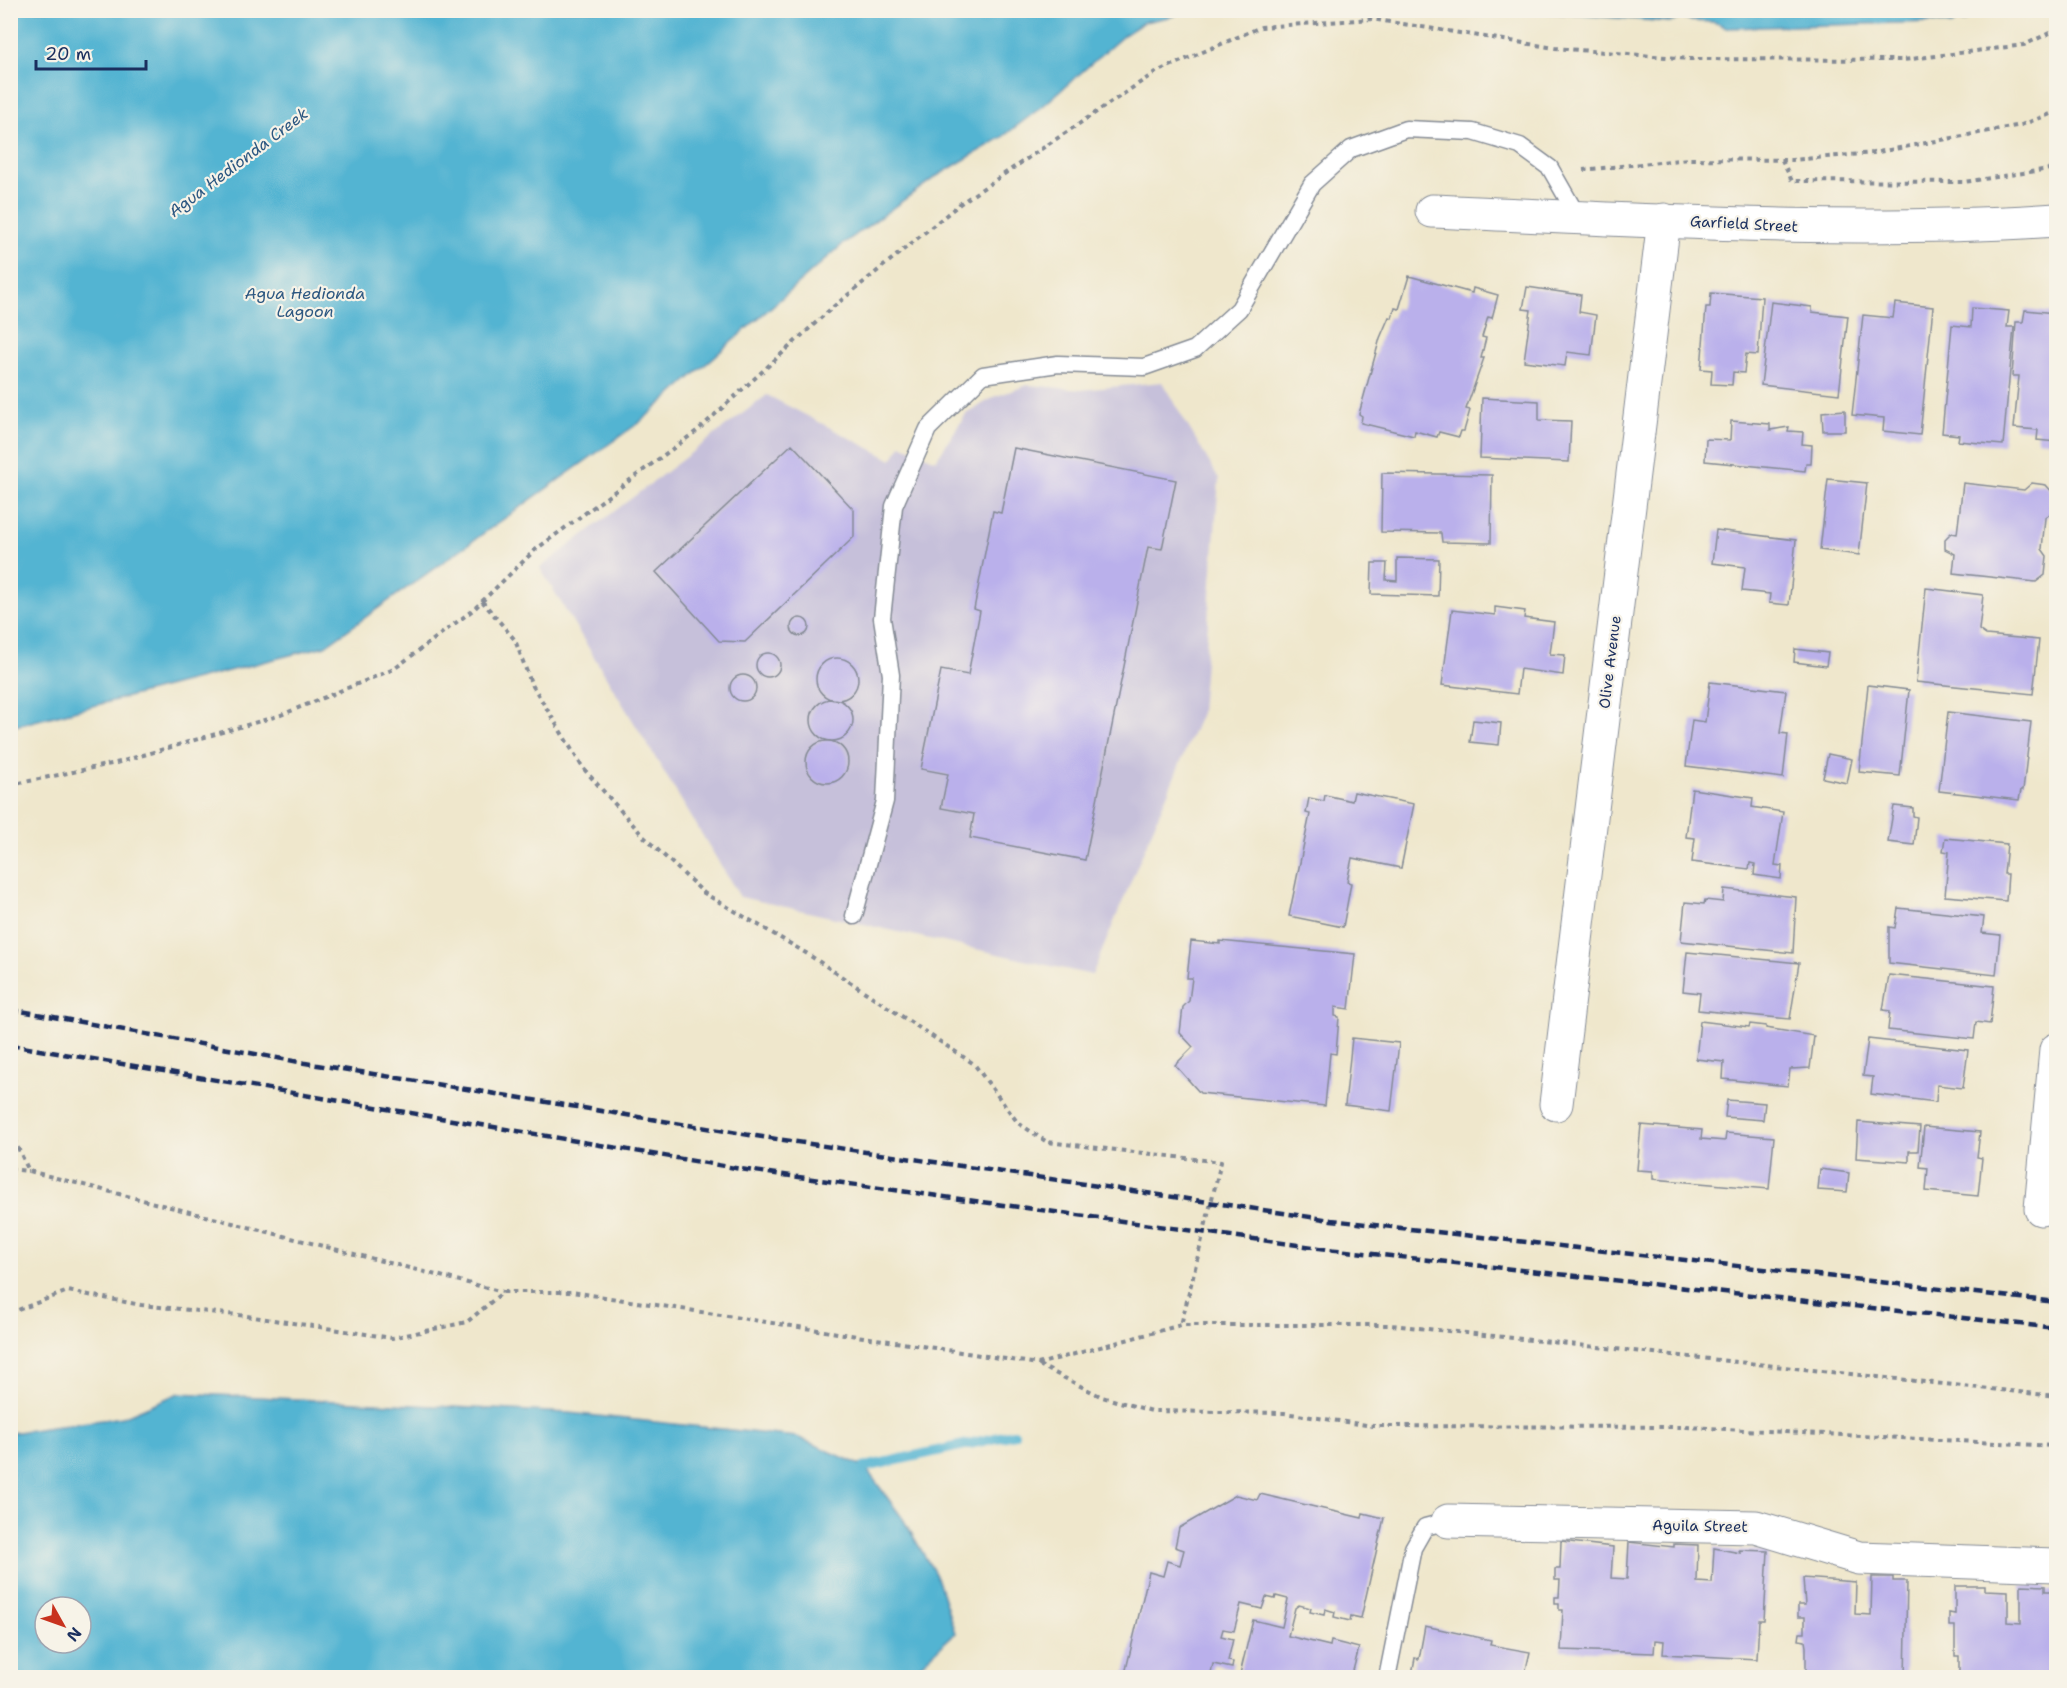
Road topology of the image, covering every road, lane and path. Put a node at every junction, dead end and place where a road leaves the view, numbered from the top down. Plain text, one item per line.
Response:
1 (2056, 30) edge
2 (2056, 112) edge
3 (1782, 160) junction
4 (2056, 168) edge
5 (1555, 176) junction
6 (1432, 212) dead end
7 (1578, 217) junction
8 (1664, 220) junction
9 (2056, 220) edge
10 (482, 601) junction
11 (10, 786) edge
12 (854, 916) dead end
13 (2056, 1050) edge
14 (1556, 1104) dead end
15 (10, 1131) edge
16 (10, 1169) edge
17 (29, 1171) junction
18 (2041, 1209) dead end
19 (503, 1292) junction
20 (10, 1313) edge
21 (1181, 1325) junction
22 (1038, 1365) junction
23 (2056, 1396) edge
24 (2056, 1446) edge
25 (1448, 1521) joint
26 (2056, 1565) edge
27 (1387, 1677) edge

1 - 10 path
2 - 3 path
3 - 4 path
3 - 5 path
5 - 7 lane
5 - 12 lane
6 - 7 street, Garfield Street
7 - 8 street, Garfield Street
8 - 9 street, Garfield Street
8 - 14 street, Olive Avenue
10 - 11 path
10 - 21 path
13 - 18 street
15 - 17 path
16 - 17 path
17 - 19 path
19 - 20 path
19 - 22 path
21 - 22 path
21 - 23 path
22 - 24 path
25 - 26 street, Aguila Street
25 - 27 lane

